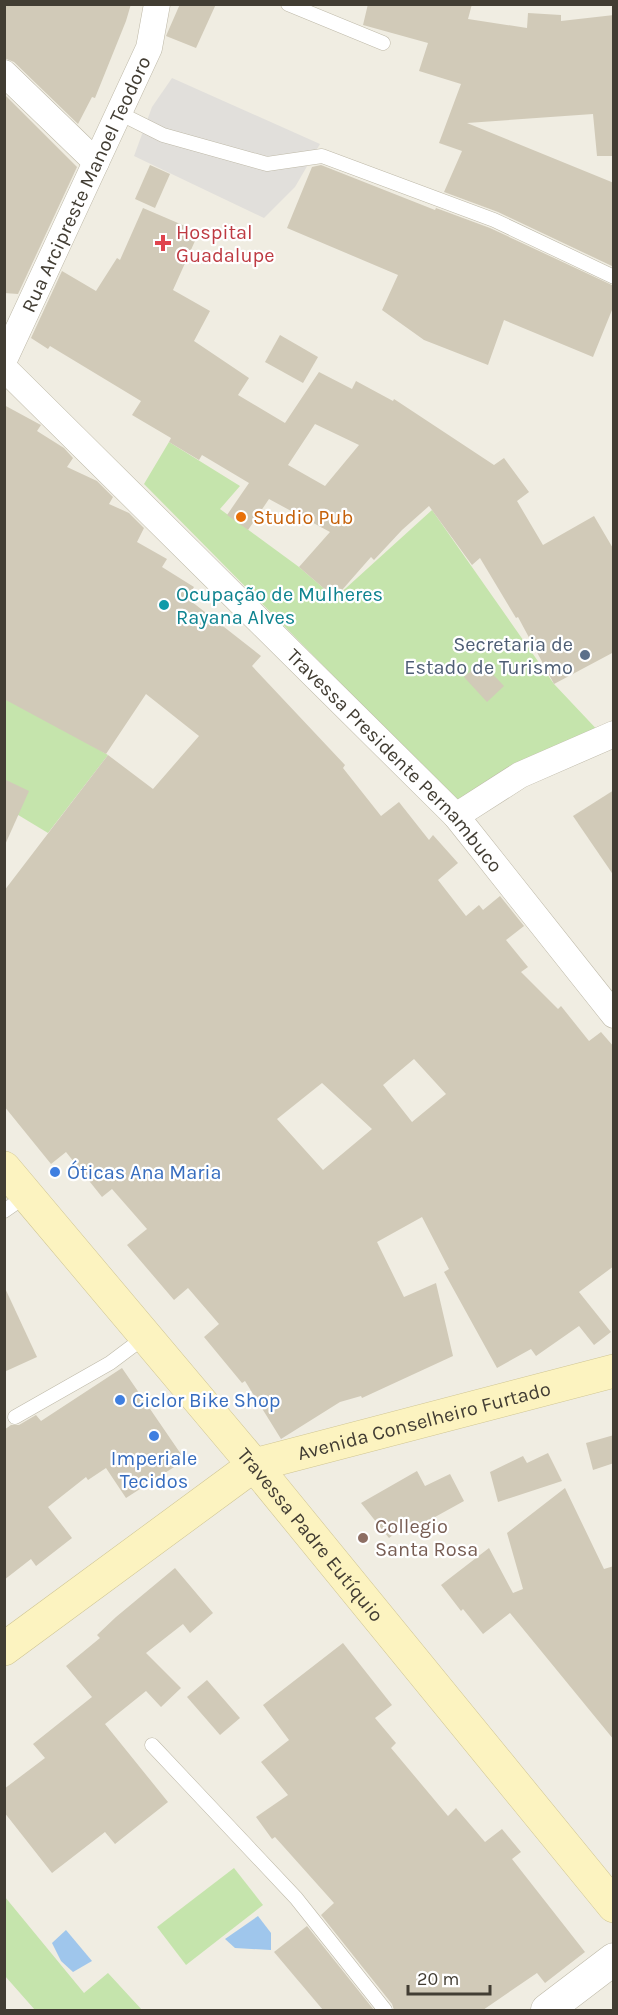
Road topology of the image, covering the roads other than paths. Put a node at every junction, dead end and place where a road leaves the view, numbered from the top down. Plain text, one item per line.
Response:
1 (157, 4) edge
2 (288, 4) edge
3 (383, 43) dead end
4 (4, 73) edge
5 (119, 113) junction
6 (96, 162) junction
7 (614, 278) edge
8 (4, 360) edge
9 (4, 368) edge
10 (614, 734) edge
11 (456, 816) junction
12 (614, 1015) edge
13 (4, 1168) edge
14 (16, 1203) edge
15 (146, 1336) junction
16 (614, 1371) edge
17 (15, 1418) dead end
18 (254, 1465) junction
19 (4, 1649) edge
20 (152, 1745) dead end
21 (614, 1906) edge
22 (614, 1959) edge
23 (385, 2010) edge
24 (548, 2010) edge

1 - 5 street, Rua Arcipreste Manoel Teodoro
2 - 3 lane
4 - 6 street
5 - 6 street, Rua Arcipreste Manoel Teodoro
5 - 7 lane
6 - 8 street, Rua Arcipreste Manoel Teodoro
9 - 11 street, Travessa Presidente Pernambuco
10 - 11 street
11 - 12 street, Travessa Presidente Pernambuco
13 - 14 main road, Travessa Padre Eutíquio
14 - 15 main road, Travessa Padre Eutíquio
15 - 17 lane
15 - 18 main road, Travessa Padre Eutíquio
16 - 18 main road, Avenida Conselheiro Furtado
18 - 19 main road, Avenida Conselheiro Furtado
18 - 21 main road, Travessa Padre Eutíquio
20 - 23 lane
22 - 24 street

